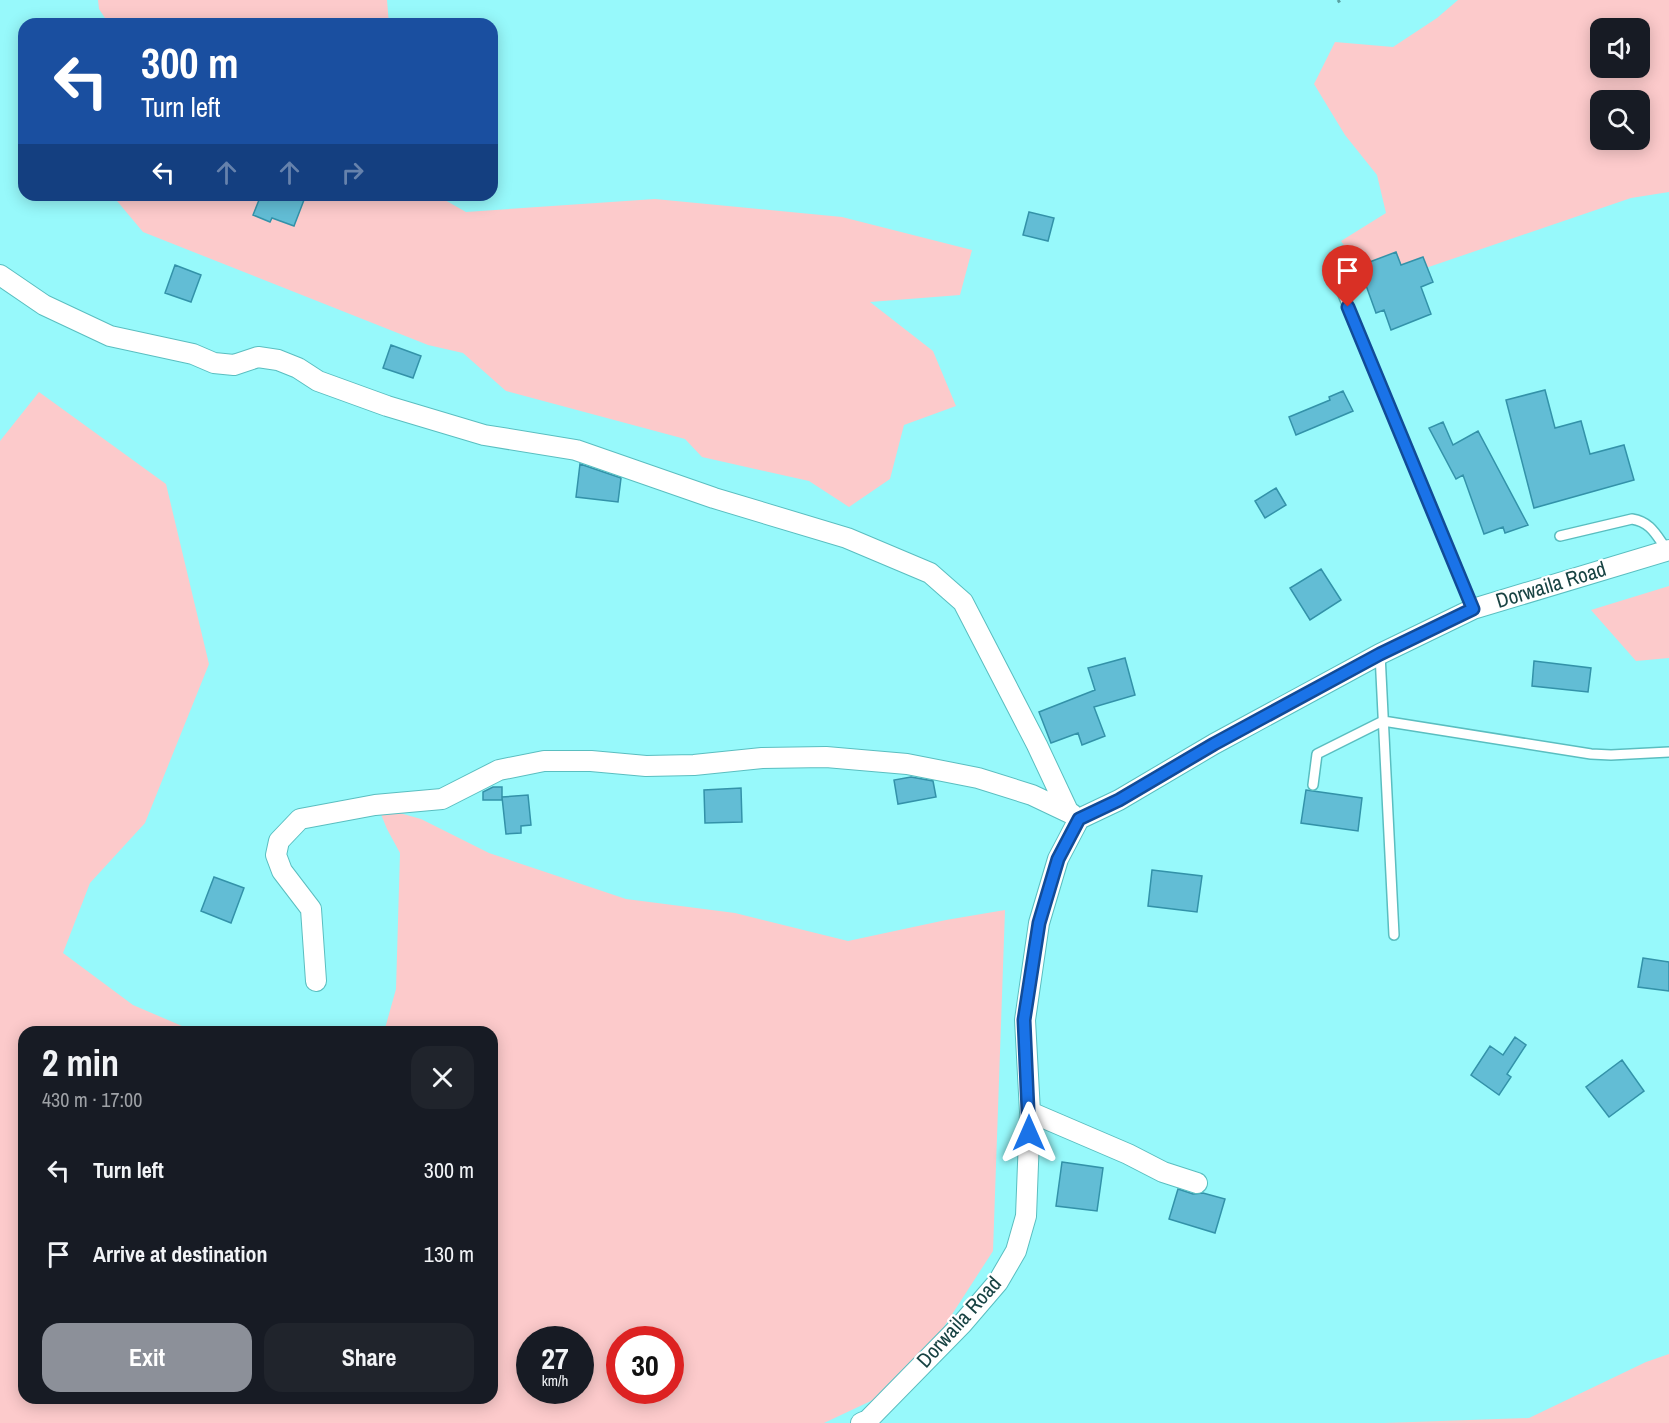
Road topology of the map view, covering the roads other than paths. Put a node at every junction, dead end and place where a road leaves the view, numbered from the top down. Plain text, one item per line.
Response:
1 (1330, 264) dead end
2 (0, 275) edge
3 (1560, 536) dead end
4 (1668, 550) edge
5 (1473, 609) junction
6 (1380, 654) junction
7 (1383, 721) junction
8 (1669, 752) edge
9 (1313, 785) dead end
10 (1074, 815) junction
11 (1394, 935) dead end
12 (316, 981) dead end
13 (1030, 1112) junction
14 (1197, 1183) dead end
15 (861, 1423) edge

1 - 5 lane
2 - 10 street
3 - 4 lane
4 - 5 street, Dorwaila Road
5 - 6 street, Dorwaila Road
6 - 7 lane
6 - 10 street, Dorwaila Road
7 - 8 lane
7 - 9 lane
7 - 11 lane
10 - 12 street
10 - 13 street, Dorwaila Road
13 - 14 street
13 - 15 street, Dorwaila Road

